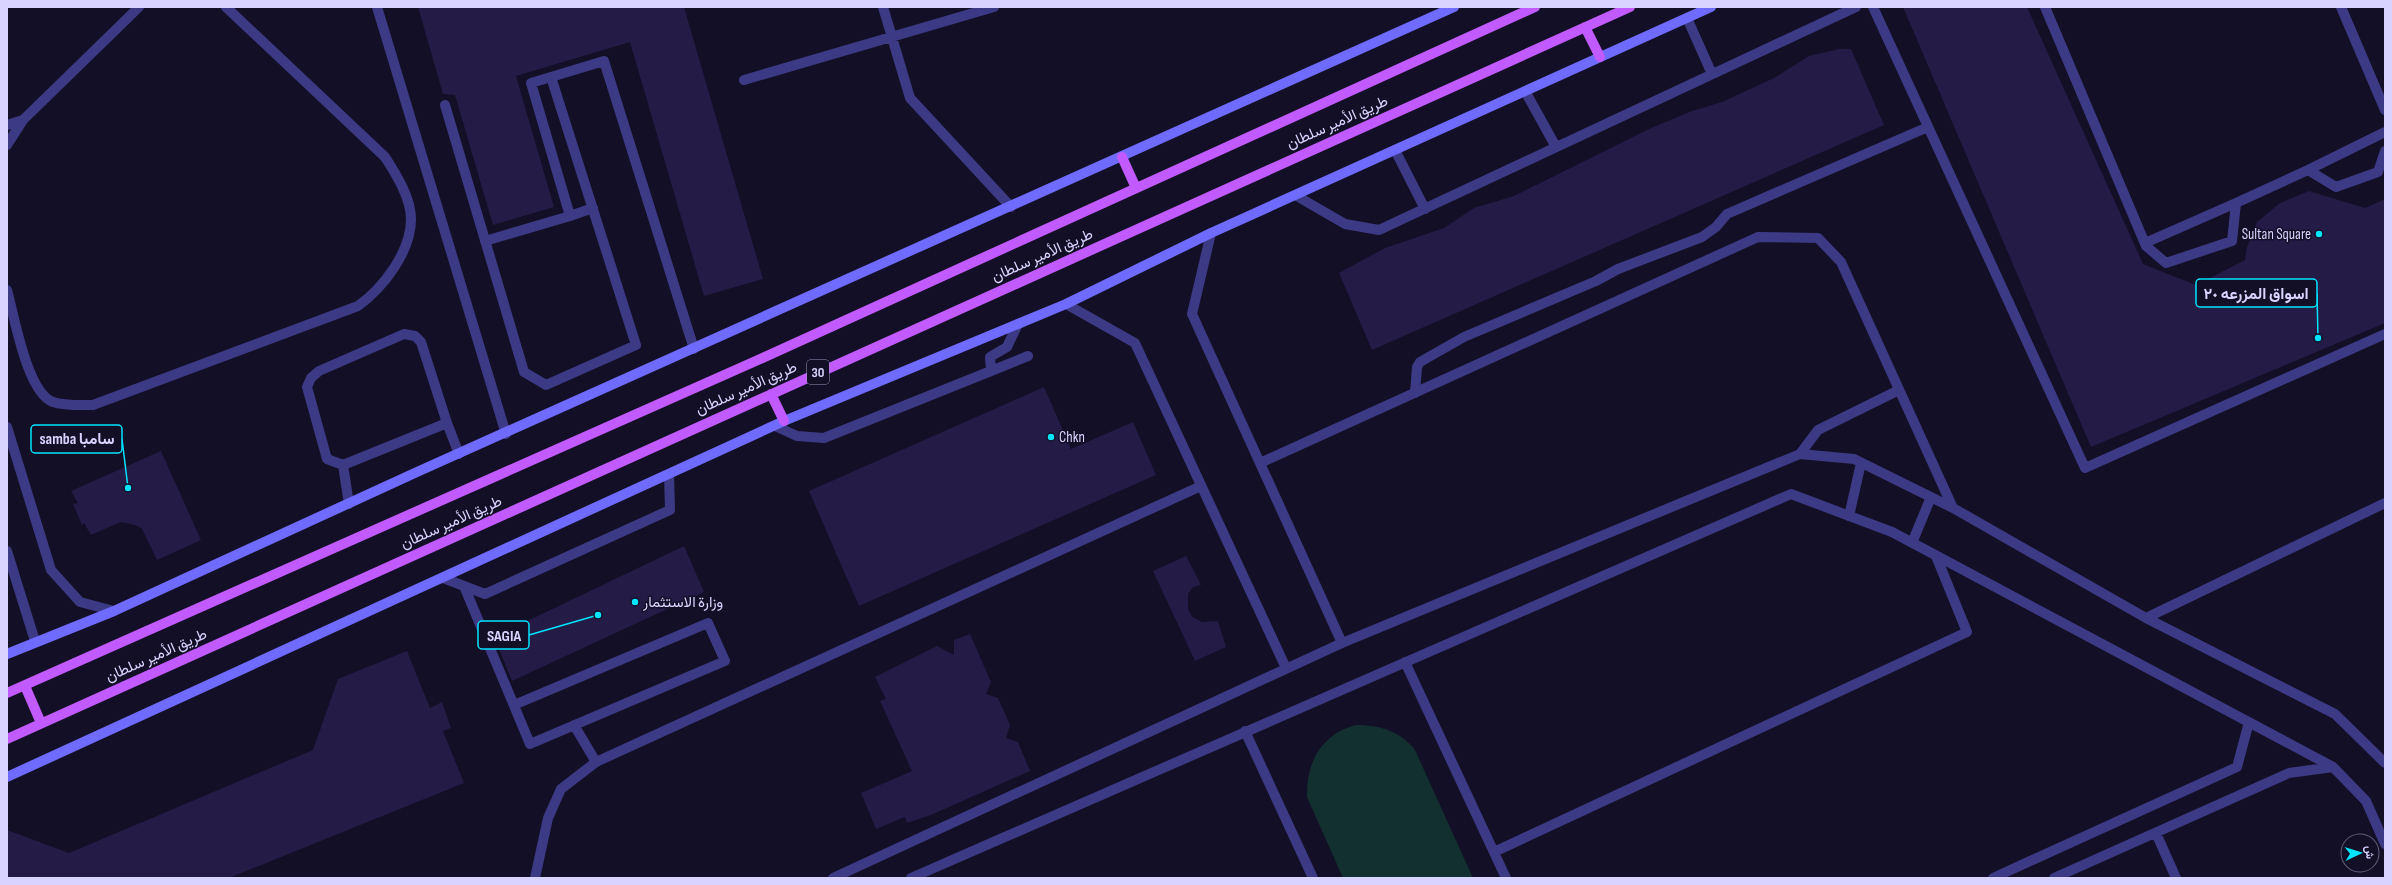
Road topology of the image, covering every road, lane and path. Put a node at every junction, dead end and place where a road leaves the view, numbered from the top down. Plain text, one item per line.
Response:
1 (138, 7) edge
2 (226, 7) edge
3 (377, 7) edge
4 (883, 7) edge
5 (994, 7) edge
6 (1454, 7) edge
7 (1535, 7) edge
8 (1630, 7) edge
9 (1711, 7) edge
10 (1856, 7) edge
11 (1873, 7) edge
12 (2045, 7) edge
13 (2341, 7) edge
14 (1686, 18) junction
15 (1585, 27) junction
16 (892, 37) junction
17 (1600, 57) junction
18 (1712, 74) junction
19 (551, 77) junction
20 (744, 80) dead end
21 (1525, 91) junction
22 (445, 105) dead end
23 (2385, 110) edge
24 (23, 120) junction
25 (7, 126) edge
26 (1928, 127) junction
27 (2385, 132) edge
28 (7, 145) edge
29 (1556, 148) junction
30 (1395, 150) junction
31 (2385, 151) edge
32 (1122, 157) junction
33 (2308, 170) junction
34 (1136, 188) junction
35 (1296, 195) junction
36 (2236, 203) junction
37 (1011, 207) junction
38 (592, 208) junction
39 (1425, 209) junction
40 (570, 216) junction
41 (1211, 233) junction
42 (485, 241) junction
43 (2145, 243) junction
44 (7, 290) edge
45 (1066, 304) junction
46 (1018, 324) junction
47 (2385, 334) edge
48 (694, 349) junction
49 (1028, 356) dead end
50 (991, 371) junction
51 (1899, 390) junction
52 (1415, 393) junction
53 (771, 394) junction
54 (447, 423) junction
55 (779, 424) junction
56 (7, 427) edge
57 (506, 434) junction
58 (458, 454) junction
59 (1800, 454) junction
60 (1260, 463) junction
61 (1861, 463) junction
62 (343, 465) junction
63 (669, 474) junction
64 (1202, 486) junction
65 (1931, 497) junction
66 (2385, 503) edge
67 (349, 504) junction
68 (1953, 508) junction
69 (1849, 516) junction
70 (1912, 543) junction
71 (7, 551) edge
72 (1936, 556) junction
73 (443, 578) junction
74 (464, 586) junction
75 (114, 611) junction
76 (2146, 618) junction
77 (35, 641) junction
78 (1342, 643) junction
79 (7, 654) edge
80 (1405, 662) junction
81 (1286, 668) junction
82 (25, 686) junction
83 (7, 693) edge
84 (514, 705) junction
85 (2249, 722) junction
86 (41, 723) junction
87 (574, 725) junction
88 (1245, 731) junction
89 (7, 739) edge
90 (596, 762) junction
91 (2385, 763) edge
92 (2333, 767) junction
93 (7, 777) edge
94 (2156, 832) junction
95 (2385, 844) edge
96 (1494, 852) junction
97 (534, 877) edge
98 (833, 878) edge
99 (911, 878) edge
100 (1313, 878) edge
101 (1506, 878) edge
102 (1993, 878) edge
103 (2054, 878) edge
104 (2176, 878) edge

1 - 24 street
2 - 44 street
3 - 57 street
4 - 16 street
5 - 16 street
6 - 32 main road
7 - 34 main road, طريق الأمير سلطان / 30
8 - 15 main road, طريق الأمير سلطان / 30
9 - 14 main road
10 - 18 street
11 - 26 street
12 - 43 street
13 - 23 street
14 - 17 main road
14 - 18 street
15 - 17 main road
15 - 53 main road, طريق الأمير سلطان / 30
16 - 20 street
16 - 37 street
17 - 21 main road
18 - 29 street
19 - 38 street
19 - 40 street
19 - 48 street
21 - 29 street
21 - 30 main road
22 - 42 street
24 - 25 street
24 - 28 street
26 - 47 street
26 - 52 street
27 - 33 street
29 - 39 street
30 - 35 main road
30 - 39 street
31 - 33 street
32 - 34 main road
32 - 37 main road
33 - 36 street
34 - 82 main road, طريق الأمير سلطان / 30
35 - 39 street
35 - 41 main road
36 - 43 street
36 - 43 street
37 - 48 main road
38 - 40 street
38 - 42 street
40 - 42 street
41 - 45 main road
41 - 60 street
45 - 46 main road
45 - 64 street
46 - 50 street
46 - 55 main road
48 - 57 main road
49 - 50 street
50 - 55 street
51 - 52 street
51 - 59 street
51 - 68 street
52 - 60 street
53 - 55 main road
53 - 86 main road, طريق الأمير سلطان / 30
54 - 58 street
54 - 62 street
54 - 62 street
55 - 63 main road
56 - 75 street
57 - 58 main road
58 - 67 main road
59 - 61 street
59 - 78 street
60 - 78 street
61 - 65 street
61 - 69 street
62 - 67 street
63 - 73 main road
63 - 74 street
64 - 81 street
64 - 90 street
65 - 68 street
65 - 70 street
66 - 76 street
67 - 75 main road
68 - 76 street
69 - 70 street
69 - 80 street
70 - 72 street
71 - 77 street
72 - 85 street
72 - 96 street
73 - 74 street
73 - 93 main road
74 - 84 street
75 - 77 main road
76 - 91 street
77 - 79 main road
78 - 81 street
80 - 88 street
80 - 96 street
81 - 98 street
82 - 83 main road, طريق الأمير سلطان / 30
82 - 86 main road
84 - 87 street
84 - 87 street
85 - 92 street
85 - 102 street
86 - 89 main road, طريق الأمير سلطان / 30
87 - 90 street
88 - 99 street
88 - 100 street
90 - 97 street
92 - 94 street
92 - 95 street
94 - 103 street
94 - 104 street
96 - 101 street

